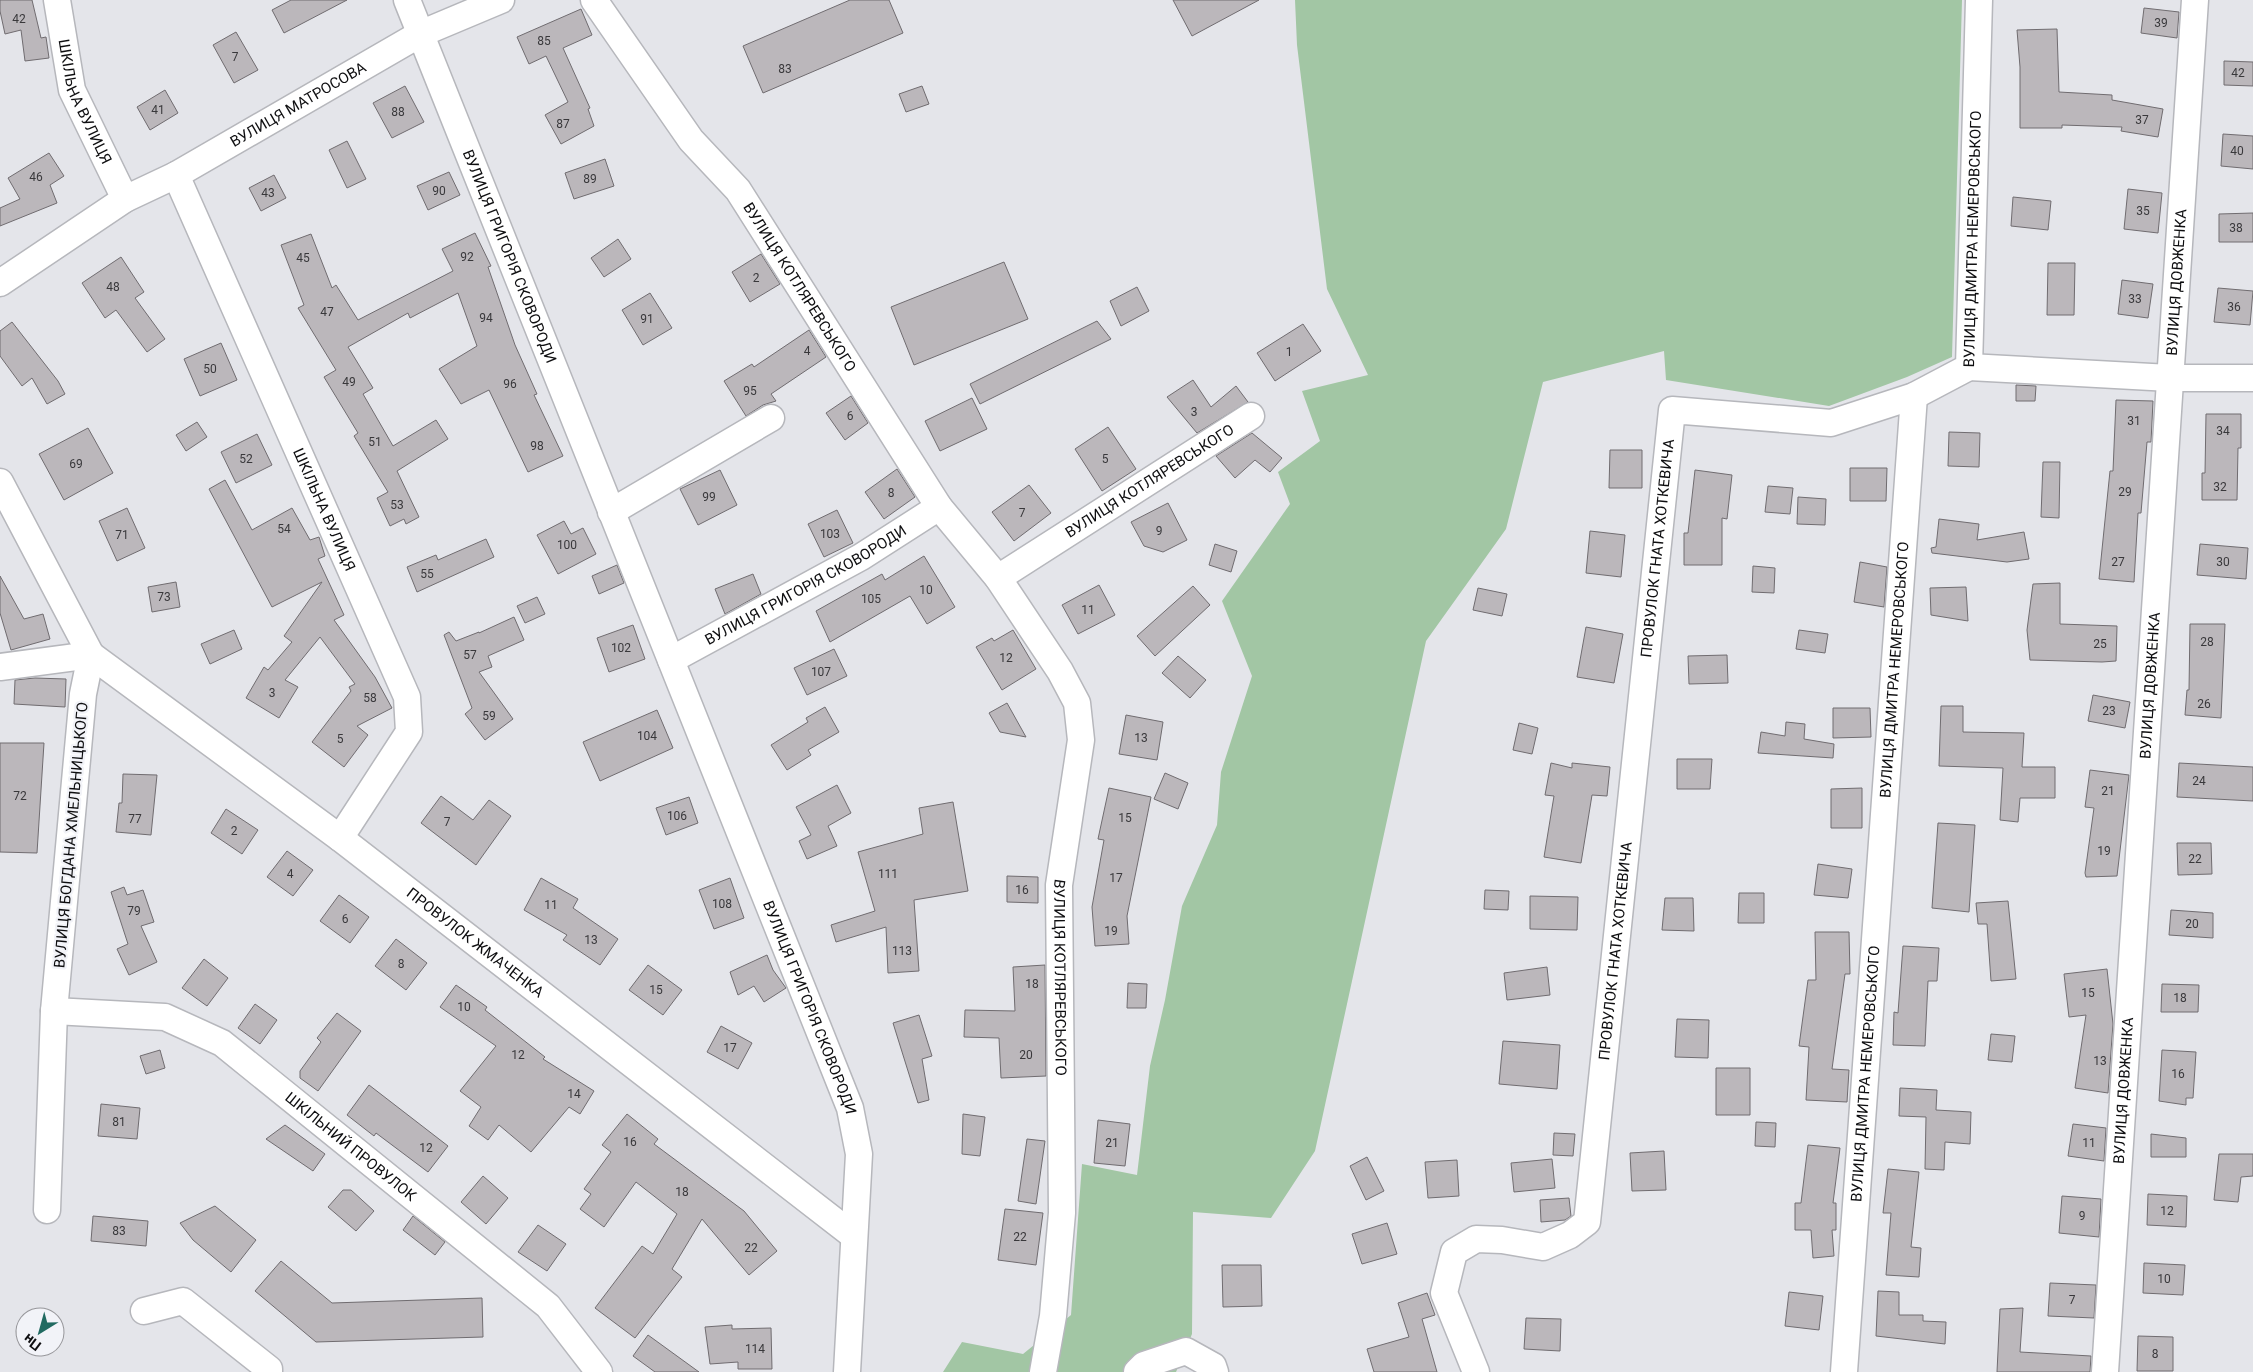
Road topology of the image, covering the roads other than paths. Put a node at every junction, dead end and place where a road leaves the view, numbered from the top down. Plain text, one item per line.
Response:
1 (57, 0) edge
2 (407, 0) edge
3 (501, 0) edge
4 (594, 0) edge
5 (1979, 0) edge
6 (2195, 0) edge
7 (420, 34) junction
8 (176, 175) junction
9 (124, 199) junction
10 (0, 283) edge
11 (1969, 367) junction
12 (2170, 378) junction
13 (2253, 378) edge
14 (1914, 396) junction
15 (1251, 416) dead end
16 (771, 418) dead end
17 (0, 482) edge
18 (939, 507) junction
19 (611, 512) junction
20 (998, 578) junction
21 (91, 655) junction
22 (671, 660) junction
23 (0, 668) edge
24 (340, 838) junction
25 (54, 1011) junction
26 (47, 1210) dead end
27 (854, 1236) junction
28 (144, 1311) dead end
29 (269, 1372) edge
30 (599, 1372) edge
31 (847, 1372) edge
32 (1043, 1372) edge
33 (1136, 1372) edge
34 (1215, 1372) edge
35 (1476, 1372) edge
36 (1844, 1372) edge
37 (2105, 1372) edge

1 - 9 street, ШКІЛЬНА ВУЛИЦЯ
2 - 7 street, ВУЛИЦЯ ГРИГОРІЯ СКОВОРОДИ
3 - 7 street
4 - 18 street, ВУЛИЦЯ КОТЛЯРЕВСЬКОГО
5 - 11 street, ВУЛИЦЯ ДМИТРА НЕМЕРОВСЬКОГО
6 - 12 street, ВУЛИЦЯ ДОВЖЕНКА
7 - 8 street, ВУЛИЦЯ МАТРОСОВА
7 - 19 street, ВУЛИЦЯ ГРИГОРІЯ СКОВОРОДИ
8 - 9 street, ВУЛИЦЯ МАТРОСОВА
8 - 24 street, ШКІЛЬНА ВУЛИЦЯ
9 - 10 street
11 - 12 street
11 - 14 street, ВУЛИЦЯ ДМИТРА НЕМЕРОВСЬКОГО
12 - 13 street
12 - 37 street, ВУЛИЦЯ ДОВЖЕНКА
14 - 35 street, ПРОВУЛОК ГНАТА ХОТКЕВИЧА
14 - 36 street, ВУЛИЦЯ ДМИТРА НЕМЕРОВСЬКОГО
15 - 20 street, ВУЛИЦЯ КОТЛЯРЕВСЬКОГО
16 - 19 street
17 - 21 street
18 - 20 street, ВУЛИЦЯ КОТЛЯРЕВСЬКОГО
18 - 22 street, ВУЛИЦЯ ГРИГОРІЯ СКОВОРОДИ
19 - 22 street, ВУЛИЦЯ ГРИГОРІЯ СКОВОРОДИ
20 - 32 street, ВУЛИЦЯ КОТЛЯРЕВСЬКОГО
21 - 23 street
21 - 24 street, ПРОВУЛОК ЖМАЧЕНКА
21 - 25 street, ВУЛИЦЯ БОГДАНА ХМЕЛЬНИЦЬКОГО
22 - 27 street, ВУЛИЦЯ ГРИГОРІЯ СКОВОРОДИ
24 - 27 street, ПРОВУЛОК ЖМАЧЕНКА
25 - 26 street, ВУЛИЦЯ БОГДАНА ХМЕЛЬНИЦЬКОГО
25 - 30 street, ШКІЛЬНИЙ ПРОВУЛОК
27 - 31 street, ВУЛИЦЯ ГРИГОРІЯ СКОВОРОДИ
28 - 29 street
33 - 34 street

